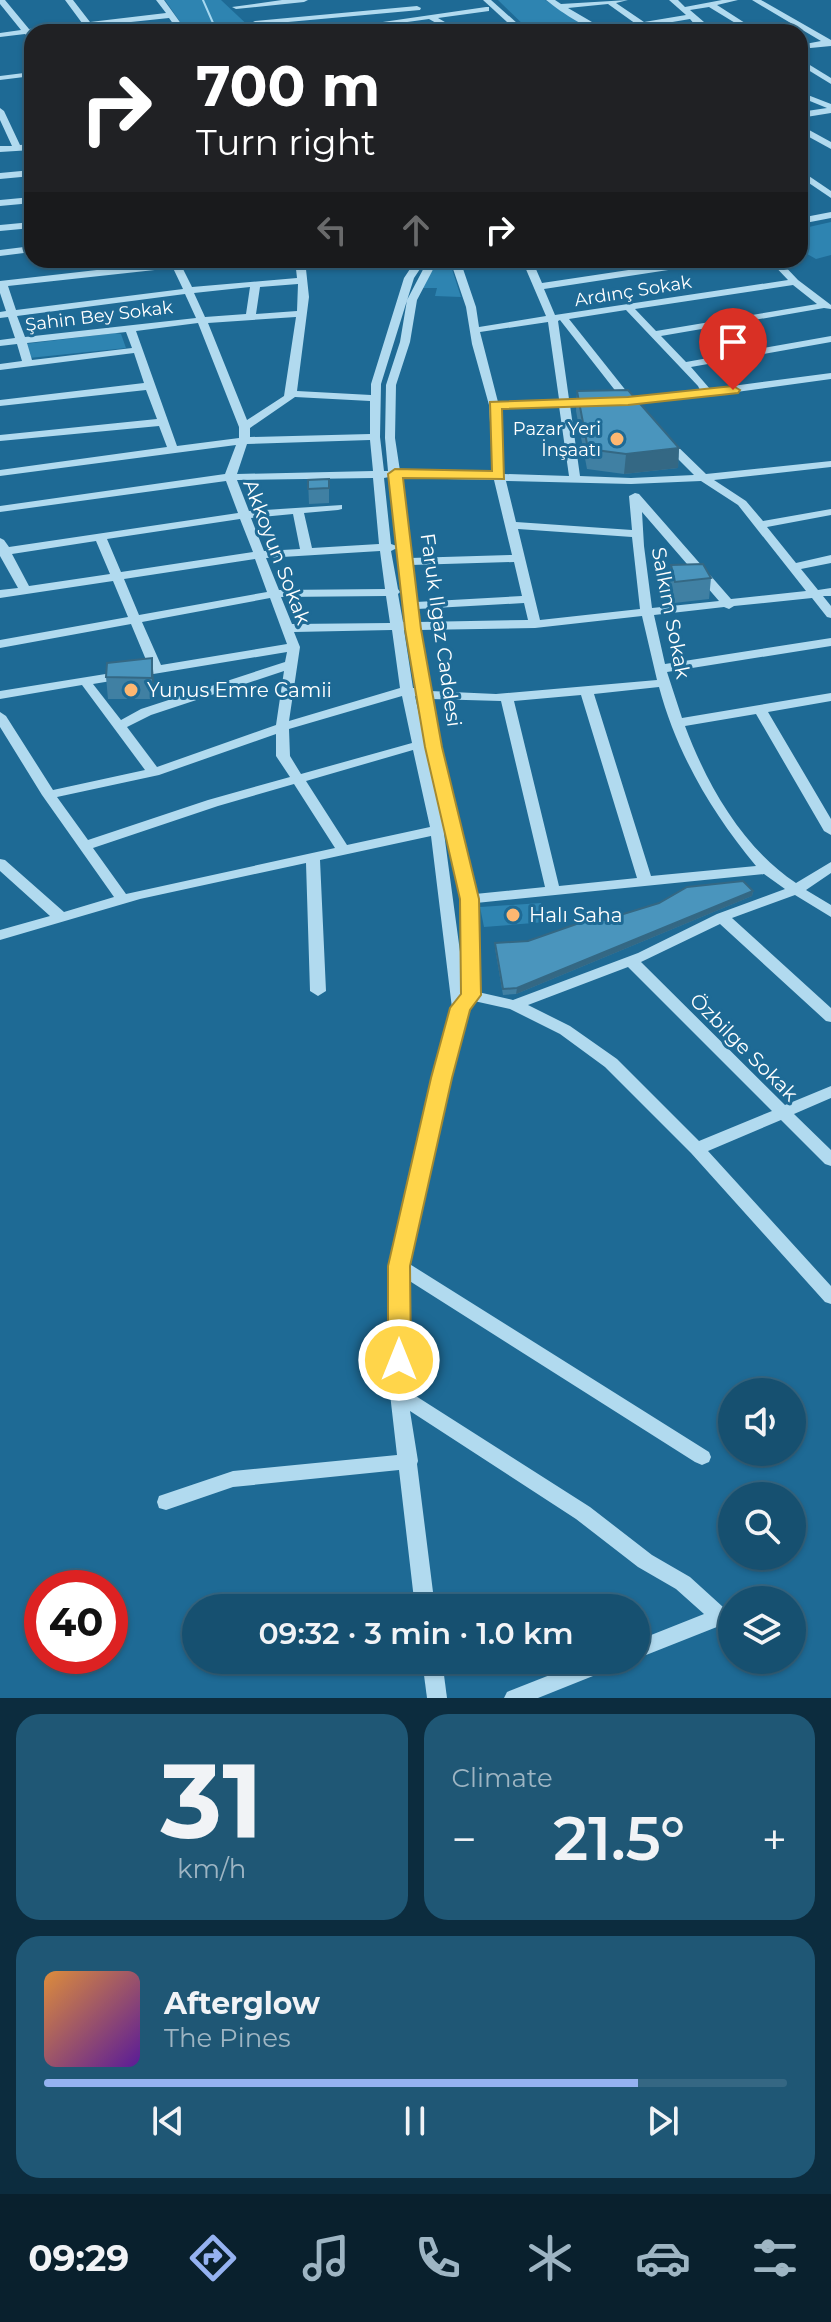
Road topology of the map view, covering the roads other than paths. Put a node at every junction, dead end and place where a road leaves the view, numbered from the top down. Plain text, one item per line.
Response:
1 (1, 0) edge
2 (69, 0) edge
3 (160, 0) edge
4 (304, 0) edge
5 (405, 0) edge
6 (477, 0) edge
7 (550, 0) edge
8 (624, 0) edge
9 (673, 0) edge
10 (731, 0) edge
11 (756, 0) edge
12 (610, 2) edge
13 (233, 3) edge
14 (487, 4) edge
15 (711, 5) junction
16 (560, 6) junction
17 (417, 8) junction
18 (685, 9) junction
19 (171, 15) junction
20 (693, 16) junction
21 (430, 17) junction
22 (255, 23) joint
23 (88, 24) edge
24 (116, 24) edge
25 (177, 24) edge
26 (378, 24) edge
27 (443, 24) edge
28 (505, 24) edge
29 (513, 24) edge
30 (589, 24) edge
31 (641, 24) edge
32 (648, 24) edge
33 (699, 24) edge
34 (742, 24) edge
35 (797, 24) edge
36 (24, 28) edge
37 (808, 30) edge
38 (0, 35) edge
39 (24, 35) edge
40 (830, 43) edge
41 (808, 46) edge
42 (808, 66) edge
43 (24, 75) edge
44 (0, 78) edge
45 (831, 82) edge
46 (808, 89) edge
47 (808, 95) edge
48 (831, 108) edge
49 (0, 111) edge
50 (808, 113) edge
51 (808, 133) edge
52 (831, 146) edge
53 (17, 148) junction
54 (24, 148) edge
55 (0, 149) edge
56 (24, 174) edge
57 (0, 176) edge
58 (808, 179) edge
59 (831, 195) edge
60 (24, 201) edge
61 (0, 203) edge
62 (831, 215) edge
63 (808, 219) edge
64 (24, 226) edge
65 (0, 228) edge
66 (24, 250) edge
67 (0, 253) edge
68 (85, 268) edge
69 (178, 268) edge
70 (301, 268) edge
71 (416, 268) edge
72 (429, 268) edge
73 (457, 268) edge
74 (530, 268) edge
75 (662, 268) edge
76 (782, 268) edge
77 (302, 281) junction
78 (795, 282) junction
79 (1, 284) edge
80 (255, 285) junction
81 (537, 287) junction
82 (187, 290) junction
83 (828, 307) edge
84 (629, 308) junction
85 (6, 314) edge
86 (302, 314) junction
87 (251, 317) junction
88 (202, 320) junction
89 (558, 320) junction
90 (130, 329) junction
91 (476, 330) junction
92 (654, 334) junction
93 (831, 339) edge
94 (20, 341) junction
95 (0, 343) edge
96 (137, 350) junction
97 (28, 363) junction
98 (685, 365) junction
99 (0, 367) edge
100 (831, 376) edge
101 (150, 386) junction
102 (707, 393) junction
103 (290, 394) junction
104 (376, 398) junction
105 (628, 401) junction
106 (562, 402) junction
107 (0, 403) edge
108 (494, 405) junction
109 (639, 412) edge
110 (162, 422) junction
111 (244, 427) junction
112 (660, 434) edge
113 (375, 437) junction
114 (0, 438) edge
115 (240, 441) junction
116 (173, 449) junction
117 (831, 464) edge
118 (0, 473) edge
119 (378, 474) junction
120 (395, 474) junction
121 (499, 476) junction
122 (230, 477) junction
123 (703, 478) junction
124 (575, 479) junction
125 (631, 481) junction
126 (636, 498) junction
127 (338, 507) dead end
128 (0, 509) edge
129 (298, 511) junction
130 (831, 512) edge
131 (244, 515) junction
132 (511, 525) junction
133 (760, 525) junction
134 (636, 534) junction
135 (100, 537) junction
136 (385, 547) junction
137 (406, 547) junction
138 (2, 549) edge
139 (307, 552) junction
140 (259, 555) junction
141 (519, 558) junction
142 (831, 559) edge
143 (408, 562) junction
144 (794, 567) junction
145 (118, 575) junction
146 (25, 589) junction
147 (394, 592) junction
148 (831, 592) edge
149 (0, 594) edge
150 (274, 594) junction
151 (816, 595) junction
152 (529, 599) junction
153 (729, 605) junction
154 (411, 606) junction
155 (649, 613) junction
156 (831, 614) edge
157 (135, 620) junction
158 (535, 624) junction
159 (287, 628) junction
160 (406, 629) junction
161 (831, 642) edge
162 (0, 644) edge
163 (294, 647) junction
164 (292, 664) junction
165 (156, 669) junction
166 (661, 676) junction
167 (85, 681) junction
168 (586, 689) junction
169 (407, 690) junction
170 (0, 695) edge
171 (424, 696) junction
172 (506, 696) junction
173 (831, 697) edge
174 (760, 709) junction
175 (0, 716) edge
176 (677, 723) junction
177 (119, 726) junction
178 (282, 727) junction
179 (15, 739) junction
180 (0, 744) edge
181 (418, 745) junction
182 (154, 772) junction
183 (298, 780) junction
184 (49, 795) junction
185 (455, 826) junction
186 (437, 830) junction
187 (831, 831) edge
188 (85, 846) junction
189 (344, 851) junction
190 (313, 858) junction
191 (0, 863) edge
192 (831, 866) edge
193 (768, 869) junction
194 (645, 881) junction
195 (798, 889) junction
196 (553, 892) junction
197 (469, 899) junction
198 (123, 900) junction
199 (831, 912) edge
200 (722, 917) junction
201 (62, 918) junction
202 (0, 935) edge
203 (631, 961) junction
204 (318, 991) dead end
205 (466, 1002) junction
206 (514, 1005) junction
207 (831, 1017) edge
208 (831, 1092) edge
209 (780, 1113) junction
210 (697, 1149) junction
211 (831, 1160) edge
212 (399, 1266) junction
213 (831, 1297) edge
214 (399, 1394) junction
215 (702, 1457) dead end
216 (409, 1461) junction
217 (166, 1502) dead end
218 (423, 1594) edge
219 (718, 1609) edge
220 (718, 1618) edge
221 (650, 1645) edge
222 (434, 1674) edge
223 (575, 1674) edge
224 (437, 1698) edge
225 (514, 1698) edge

1 - 36 street
2 - 23 street
3 - 19 street
4 - 13 street
5 - 17 street
6 - 14 street
7 - 16 street
8 - 12 street
9 - 18 street
10 - 15 street
11 - 35 street
12 - 16 street
12 - 31 street
13 - 22 street
14 - 21 street
14 - 28 street
14 - 29 street
15 - 18 street
15 - 34 street
16 - 30 street
17 - 21 street
17 - 22 street
18 - 20 street
19 - 24 street
19 - 25 street
20 - 32 street
20 - 33 street
21 - 26 street
21 - 27 street
37 - 40 street
38 - 39 street
40 - 41 street
42 - 45 street
43 - 44 street
45 - 46 street
47 - 48 street
48 - 50 street
49 - 53 street
51 - 52 street
53 - 54 street
53 - 55 street
56 - 57 street
58 - 59 street
60 - 61 street
62 - 63 street
64 - 65 street
66 - 67 street
68 - 79 street
69 - 82 street
70 - 77 street
71 - 104 street, Faruk Ilgaz Caddesi
72 - 120 street, Faruk Ilgaz Caddesi
73 - 91 street
74 - 81 street
75 - 81 street
76 - 78 street
77 - 80 street
77 - 86 street
78 - 83 street
78 - 84 street, Ardınç Sokak
79 - 85 street
80 - 82 street
80 - 87 street
81 - 89 street
82 - 85 street
82 - 88 street
83 - 92 street
84 - 89 street, Ardınç Sokak
84 - 92 street
85 - 94 street
86 - 87 street, Şahin Bey Sokak
86 - 103 street
87 - 88 street, Şahin Bey Sokak
88 - 90 street, Şahin Bey Sokak
88 - 111 street
89 - 91 street, Ardınç Sokak
89 - 105 street
89 - 106 street
90 - 94 street, Şahin Bey Sokak
90 - 96 street
91 - 108 street
92 - 98 street
93 - 98 street
94 - 95 street, Şahin Bey Sokak
94 - 97 street
96 - 97 street
96 - 101 street
97 - 99 street
98 - 102 street
100 - 102 street
101 - 107 street
101 - 110 street
102 - 105 street
103 - 104 street
103 - 111 street
104 - 113 street, Faruk Ilgaz Caddesi
105 - 106 street
105 - 109 street
106 - 108 street
106 - 124 street
108 - 121 street
110 - 114 street
110 - 116 street
111 - 115 street, Akkoyun Sokak
112 - 123 street
113 - 115 street
113 - 119 street, Faruk Ilgaz Caddesi
115 - 116 street
115 - 122 street, Akkoyun Sokak
116 - 118 street
117 - 123 street
119 - 120 street
119 - 122 street
119 - 136 street, Faruk Ilgaz Caddesi
120 - 121 street
120 - 137 street, Faruk Ilgaz Caddesi
121 - 124 street
121 - 132 street
122 - 128 street
122 - 131 street, Akkoyun Sokak
123 - 125 street
123 - 133 street
124 - 125 street
125 - 126 street
126 - 134 street, Salkım Sokak
126 - 153 street
127 - 129 street
129 - 131 street
129 - 139 street
130 - 133 street
131 - 135 street
131 - 140 street, Akkoyun Sokak
132 - 134 street
132 - 141 street
133 - 144 street
134 - 155 street, Salkım Sokak
135 - 138 street
135 - 145 street
136 - 137 street
136 - 139 street
136 - 147 street, Faruk Ilgaz Caddesi
137 - 143 street, Faruk Ilgaz Caddesi
138 - 146 street
139 - 140 street
140 - 145 street
140 - 150 street, Akkoyun Sokak
141 - 143 street
141 - 152 street
142 - 144 street
143 - 154 street, Faruk Ilgaz Caddesi
144 - 151 street
145 - 146 street
145 - 157 street
146 - 149 street
147 - 150 street
147 - 160 street, Faruk Ilgaz Caddesi
148 - 151 street
150 - 157 street
150 - 159 street, Akkoyun Sokak
151 - 153 street
151 - 156 street
152 - 154 street
152 - 158 street
153 - 155 street
154 - 160 street, Faruk Ilgaz Caddesi
155 - 158 street
155 - 166 street, Salkım Sokak
157 - 162 street
157 - 165 street
158 - 160 street
159 - 160 street
159 - 163 street, Akkoyun Sokak
160 - 169 street, Faruk Ilgaz Caddesi
160 - 171 street, Faruk Ilgaz Caddesi
161 - 166 street
163 - 164 street, Akkoyun Sokak
163 - 165 street
164 - 177 street
164 - 178 street, Akkoyun Sokak
165 - 167 street
166 - 168 street
166 - 176 street, Salkım Sokak
167 - 170 street
167 - 177 street
168 - 172 street
168 - 194 street
169 - 171 street
169 - 178 street
169 - 181 street, Faruk Ilgaz Caddesi
171 - 172 street
171 - 185 street, Faruk Ilgaz Caddesi
172 - 196 street
173 - 174 street
174 - 176 street
174 - 187 street
175 - 179 street
176 - 193 street, Salkım Sokak
177 - 182 street
178 - 182 street
178 - 183 street, Akkoyun Sokak
179 - 180 street
179 - 184 street
181 - 183 street
181 - 186 street, Faruk Ilgaz Caddesi
182 - 184 street
183 - 188 street
183 - 189 street, Akkoyun Sokak
184 - 188 street
185 - 186 street
185 - 197 street, Faruk Ilgaz Caddesi
186 - 189 street
186 - 205 street, Faruk Ilgaz Caddesi
188 - 198 street
189 - 190 street
190 - 198 street
190 - 204 street
191 - 201 street
192 - 195 street
193 - 194 street
193 - 195 street, Salkım Sokak
194 - 196 street
195 - 199 street, Salkım Sokak
195 - 200 street
196 - 197 street
197 - 205 street, Faruk Ilgaz Caddesi
198 - 201 street
200 - 203 street
200 - 207 street
201 - 202 street
203 - 206 street
203 - 209 street, Özbilge Sokak
205 - 206 street
205 - 212 street, Faruk Ilgaz Caddesi
206 - 210 street
208 - 209 street
209 - 210 street
209 - 211 street, Özbilge Sokak
210 - 213 street
212 - 214 street, Faruk Ilgaz Caddesi
212 - 215 street
214 - 216 street, Faruk Ilgaz Caddesi
214 - 219 street
216 - 217 street
216 - 218 street, Faruk Ilgaz Caddesi
220 - 221 street
222 - 224 street
223 - 225 street

